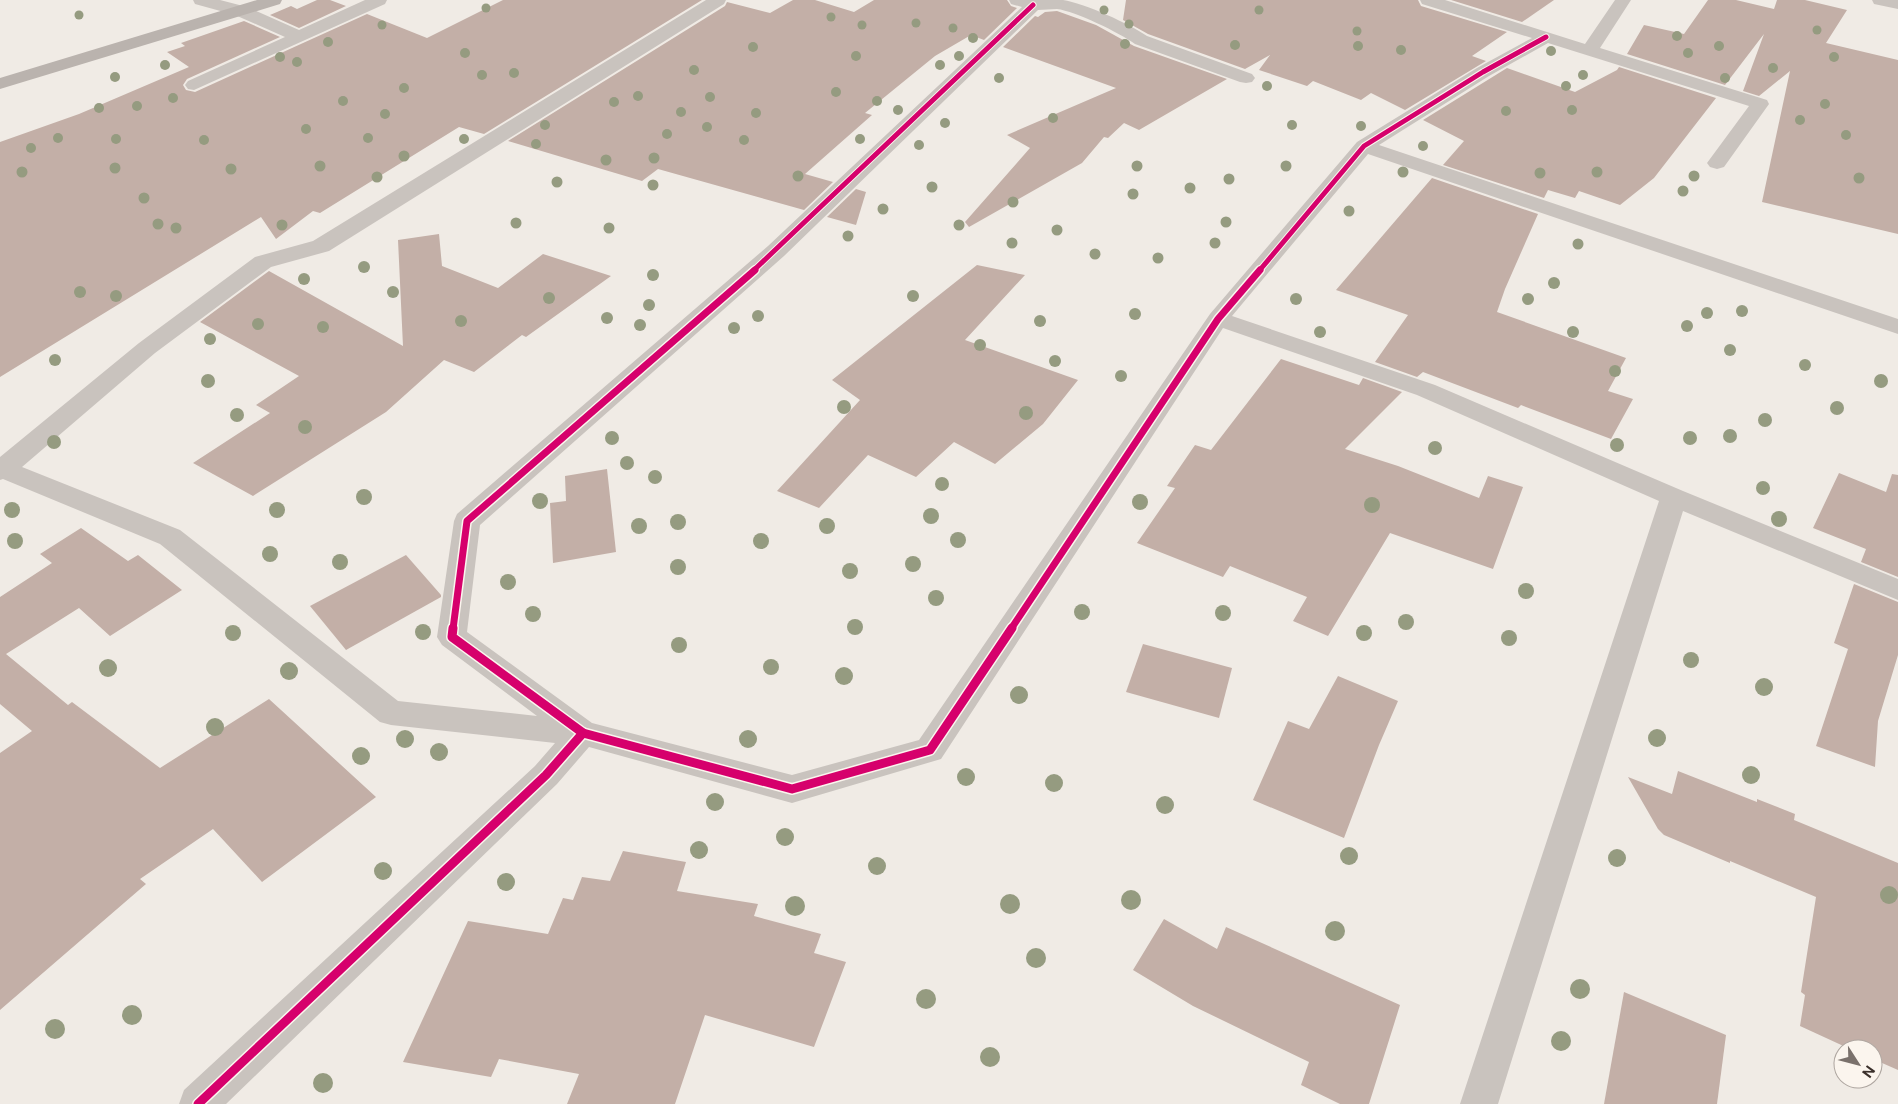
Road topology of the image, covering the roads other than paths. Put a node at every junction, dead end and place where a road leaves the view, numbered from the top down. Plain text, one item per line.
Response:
1 (201, 0) edge
2 (274, 0) edge
3 (379, 0) edge
4 (718, 0) edge
5 (1428, 0) edge
6 (1623, 0) edge
7 (1880, 0) edge
8 (1025, 3) edge
9 (1898, 4) edge
10 (241, 10) junction
11 (299, 37) junction
12 (1546, 37) junction
13 (1590, 50) junction
14 (1246, 78) dead end
15 (0, 84) edge
16 (194, 86) dead end
17 (1364, 146) junction
18 (1717, 163) dead end
19 (1218, 319) junction
20 (1898, 327) edge
21 (1, 470) edge
22 (1674, 497) junction
23 (1898, 590) edge
24 (584, 733) junction
25 (198, 1104) edge
26 (1479, 1104) edge

1 - 10 street
2 - 10 street
3 - 11 street
4 - 21 street
5 - 12 street
6 - 13 street
7 - 9 street
8 - 14 street
8 - 24 street
10 - 11 street
10 - 15 street
11 - 16 street
12 - 13 street
12 - 17 street
13 - 18 street
17 - 19 street
17 - 20 street
19 - 22 street
19 - 24 street
21 - 24 street
22 - 23 street
22 - 26 street
24 - 25 street

